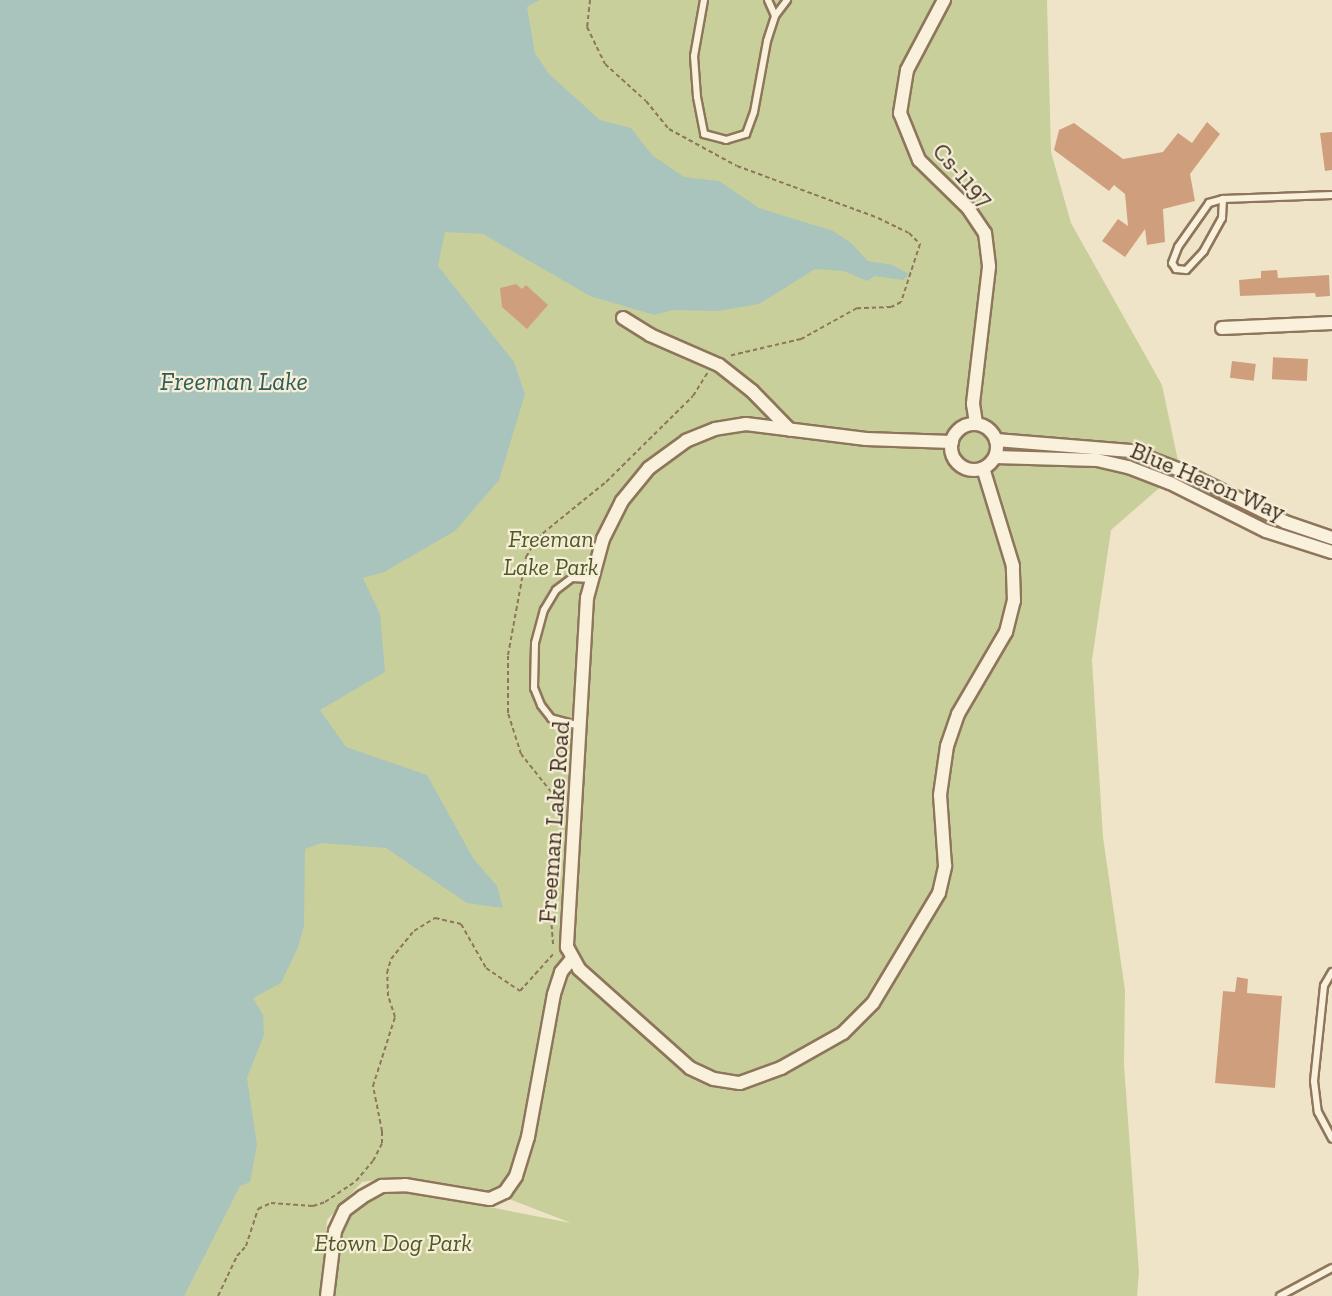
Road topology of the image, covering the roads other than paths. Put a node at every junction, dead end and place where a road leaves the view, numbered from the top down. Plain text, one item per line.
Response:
1 (704, 0) edge
2 (768, 0) edge
3 (788, 0) edge
4 (944, 0) edge
5 (774, 16) junction
6 (1332, 195) edge
7 (1223, 199) junction
8 (623, 318) dead end
9 (1332, 323) edge
10 (1221, 328) dead end
11 (976, 424) junction
12 (790, 430) junction
13 (996, 440) junction
14 (952, 442) junction
15 (994, 457) junction
16 (983, 468) junction
17 (1332, 538) edge
18 (1332, 552) edge
19 (591, 579) junction
20 (582, 726) junction
21 (572, 959) junction
22 (1332, 972) edge
23 (1332, 1138) edge
24 (1332, 1269) edge
25 (327, 1296) edge
26 (1280, 1296) edge

1 - 5 lane
2 - 5 lane
3 - 5 lane
4 - 11 street, Cs-1197
6 - 7 lane
7 - 7 lane
8 - 12 street
9 - 10 street
11 - 13 street
11 - 14 street
12 - 14 street, Freeman Lake Road
12 - 19 street, Freeman Lake Road
13 - 15 street
13 - 17 street, Blue Heron Way
14 - 16 street
15 - 16 street
15 - 18 street, Blue Heron Way
16 - 21 street
19 - 20 street, Freeman Lake Road
19 - 20 lane
20 - 21 street, Freeman Lake Road
21 - 25 street
22 - 23 lane
24 - 26 lane

